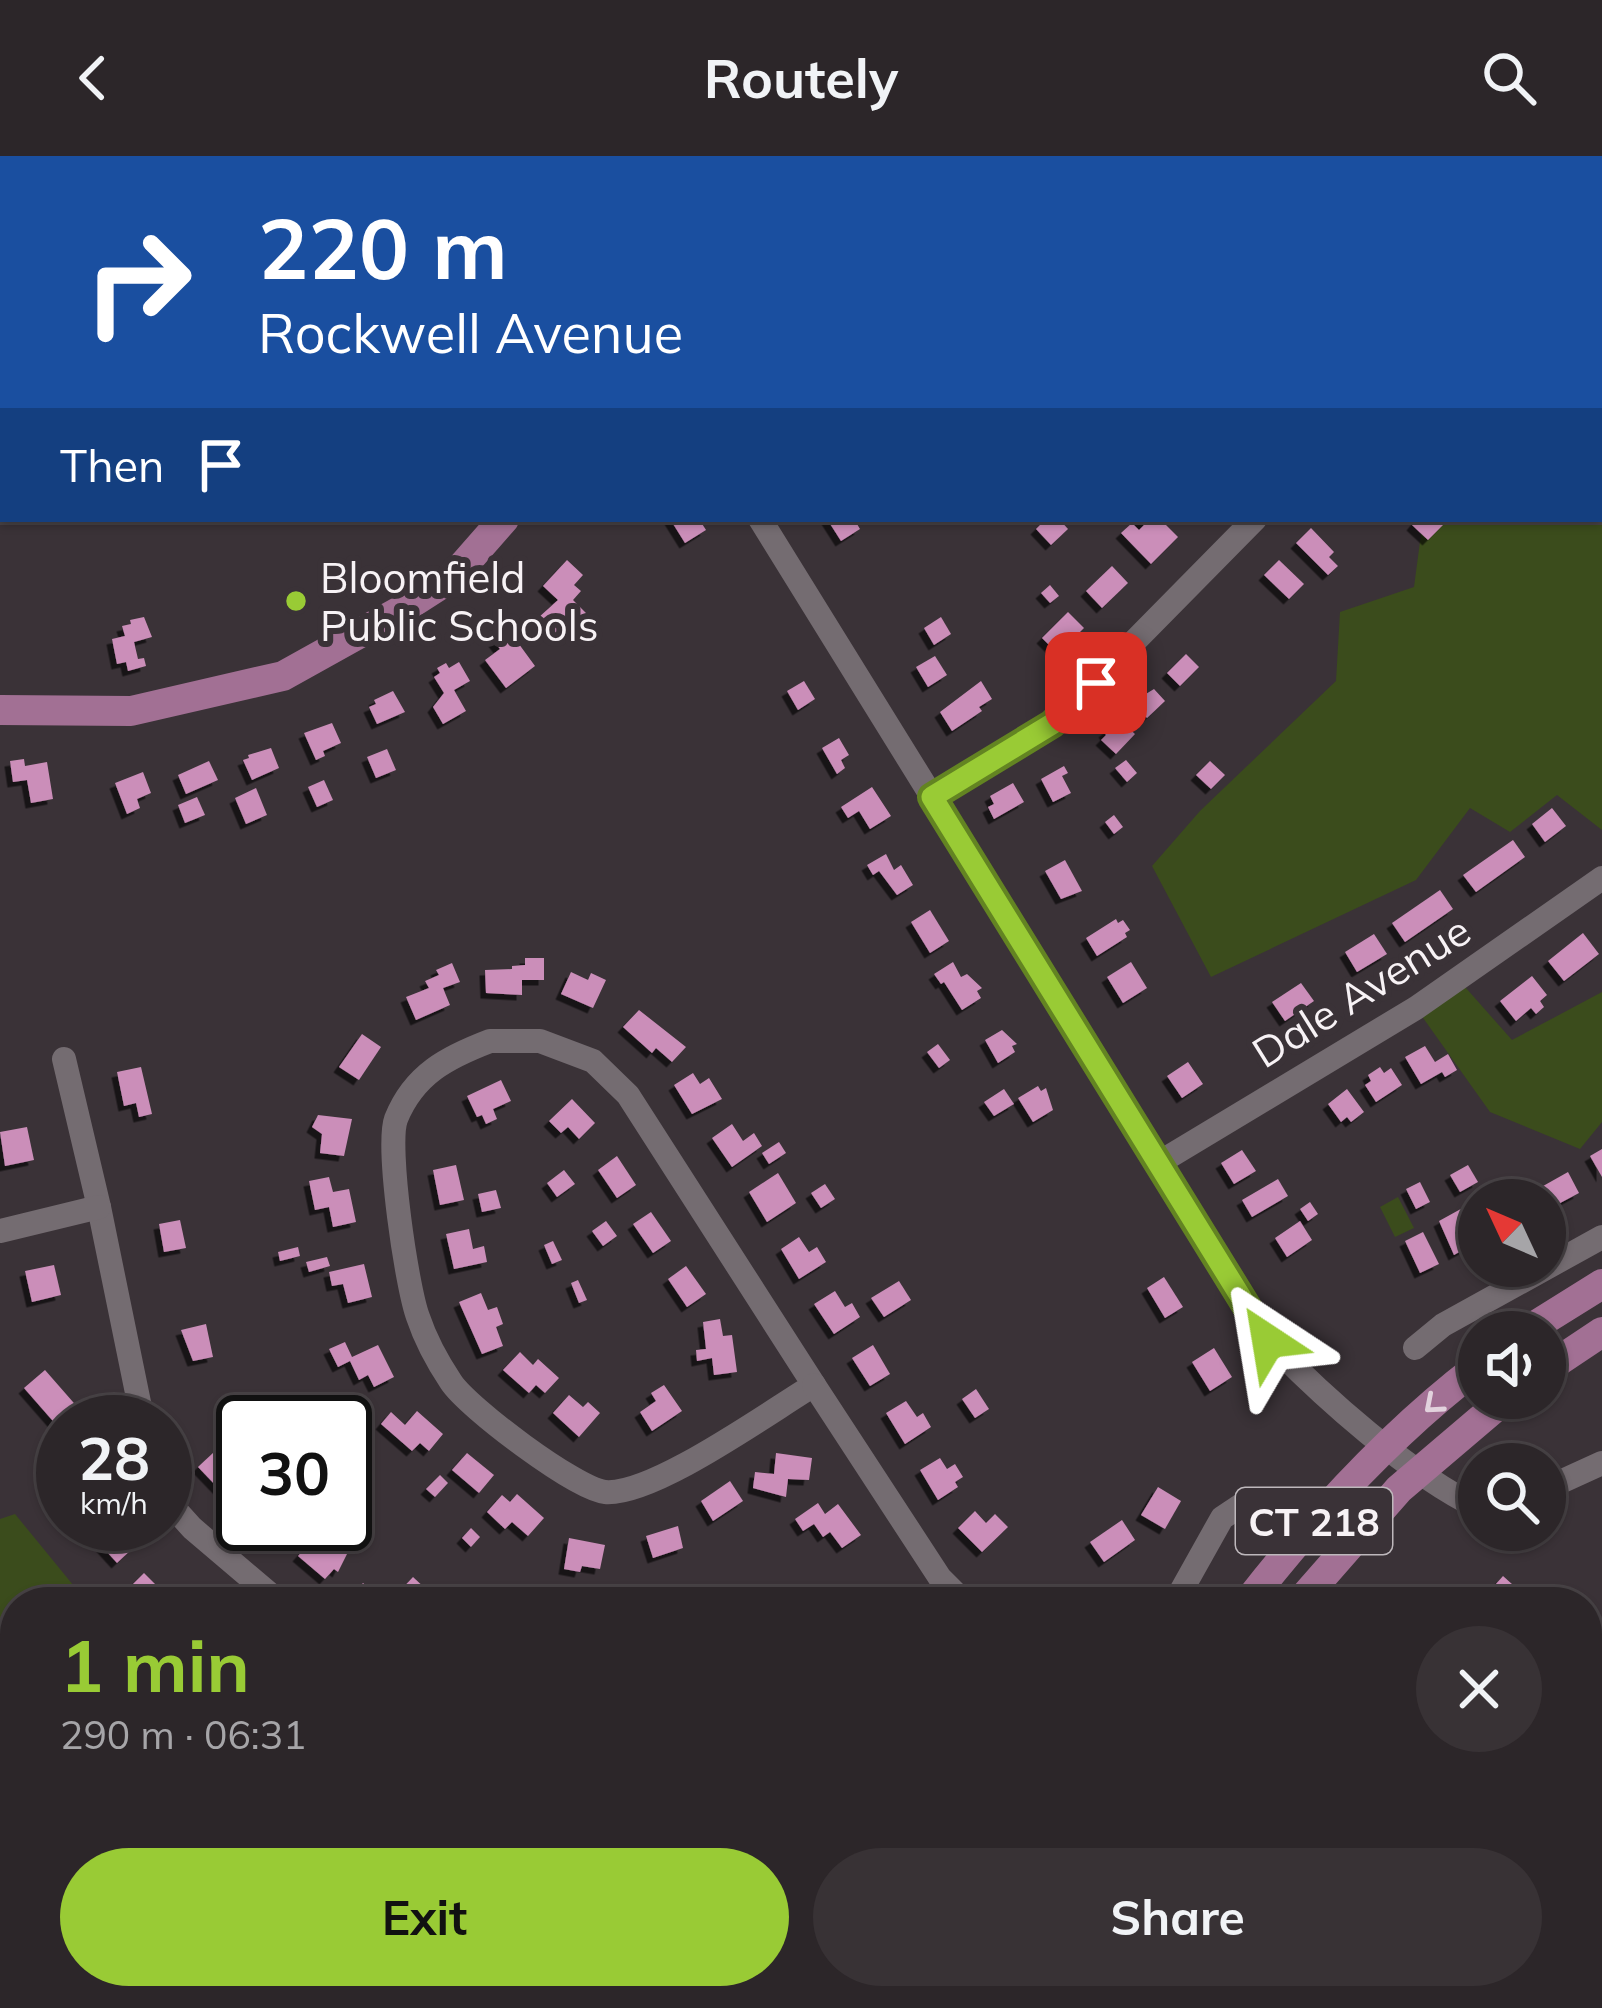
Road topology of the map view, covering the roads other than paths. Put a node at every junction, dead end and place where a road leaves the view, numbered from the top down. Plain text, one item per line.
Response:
1 (501, 522) edge
2 (762, 522) edge
3 (1252, 522) edge
4 (0, 710) edge
5 (932, 797) junction
6 (1602, 878) edge
7 (64, 1059) dead end
8 (1157, 1164) junction
9 (99, 1207) junction
10 (0, 1231) edge
11 (1602, 1237) edge
12 (1602, 1284) edge
13 (1559, 1311) edge
14 (1602, 1332) edge
15 (1414, 1348) dead end
16 (1566, 1356) edge
17 (1458, 1384) edge
18 (814, 1385) junction
19 (137, 1395) edge
20 (1481, 1419) edge
21 (1387, 1446) junction
22 (1602, 1463) edge
23 (1420, 1469) junction
24 (1566, 1480) edge
25 (1458, 1494) edge
26 (1249, 1499) dead end
27 (192, 1528) edge
28 (261, 1587) edge
29 (949, 1587) edge
30 (1183, 1587) edge
31 (1260, 1587) edge
32 (1313, 1587) edge

1 - 4 main road
2 - 5 street
3 - 5 street
5 - 8 street
6 - 8 street, Dale Avenue
7 - 9 street
8 - 21 street
9 - 10 street
9 - 19 street
11 - 15 street
12 - 13 main road
14 - 16 main road
17 -> 21 main road, CT 218
18 - 18 street
18 - 29 street
20 - 23 main road, CT 218
21 - 23 street
21 - 31 main road, CT 218
22 - 24 street
23 - 25 street
23 - 32 main road, CT 218
26 - 30 street
27 - 28 street

